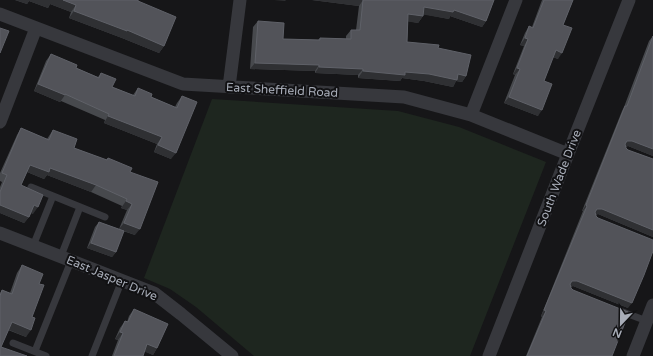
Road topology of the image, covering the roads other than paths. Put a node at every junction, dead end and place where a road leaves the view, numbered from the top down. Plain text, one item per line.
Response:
1 (240, 0) edge
2 (516, 0) edge
3 (630, 0) edge
4 (0, 14) edge
5 (36, 28) junction
6 (229, 87) junction
7 (471, 115) junction
8 (0, 122) edge
9 (568, 154) junction
10 (32, 187) dead end
11 (53, 196) junction
12 (80, 207) junction
13 (105, 217) dead end
14 (0, 233) edge
15 (34, 246) junction
16 (66, 258) junction
17 (122, 280) junction
18 (653, 305) edge
19 (612, 308) edge
20 (647, 321) junction
21 (13, 343) dead end
22 (35, 352) junction
23 (46, 356) edge
24 (92, 356) edge
25 (232, 356) edge
26 (489, 356) edge
27 (633, 356) edge

1 - 6 street
2 - 7 street
3 - 9 street, South Wade Drive
4 - 5 street, East Sheffield Road
5 - 6 street, East Sheffield Road
5 - 8 street
6 - 7 street, East Sheffield Road
7 - 9 street, East Sheffield Road
9 - 26 street, South Wade Drive
10 - 11 lane
11 - 12 lane
11 - 15 lane
12 - 13 lane
12 - 16 lane
14 - 15 street, East Jasper Drive
15 - 16 street, East Jasper Drive
16 - 17 street, East Jasper Drive
16 - 22 lane
17 - 24 lane
17 - 25 street, East Jasper Drive
18 - 20 street
19 - 20 lane
20 - 27 street
21 - 22 lane
22 - 23 lane

